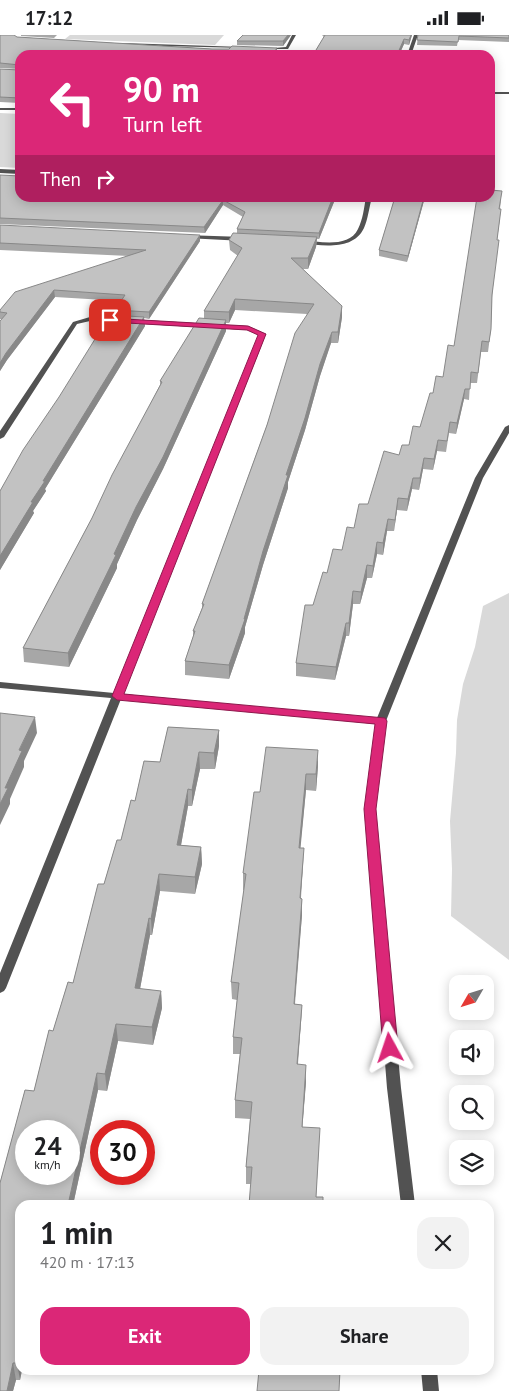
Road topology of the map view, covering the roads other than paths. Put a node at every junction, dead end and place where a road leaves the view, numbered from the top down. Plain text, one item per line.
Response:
1 (294, 35) edge
2 (416, 35) edge
3 (118, 43) edge
4 (147, 45) junction
5 (249, 49) edge
6 (258, 49) edge
7 (142, 50) edge
8 (411, 50) edge
9 (495, 93) edge
10 (509, 93) edge
11 (0, 109) edge
12 (15, 109) edge
13 (0, 171) edge
14 (15, 172) edge
15 (368, 202) edge
16 (176, 236) edge
17 (255, 240) edge
18 (294, 242) edge
19 (509, 427) edge
20 (0, 437) edge
21 (0, 685) edge
22 (117, 696) junction
23 (381, 721) junction
24 (0, 988) edge
25 (407, 1200) edge
26 (429, 1375) edge
27 (431, 1391) edge

1 - 6 street
2 - 8 street
3 - 4 street
4 - 5 street
4 - 7 street
9 - 10 street
11 - 12 street
13 - 14 street
15 - 18 street
16 - 17 street
19 - 23 street
20 - 22 street
21 - 22 street
22 - 23 street
22 - 24 street
23 - 25 street
26 - 27 street

